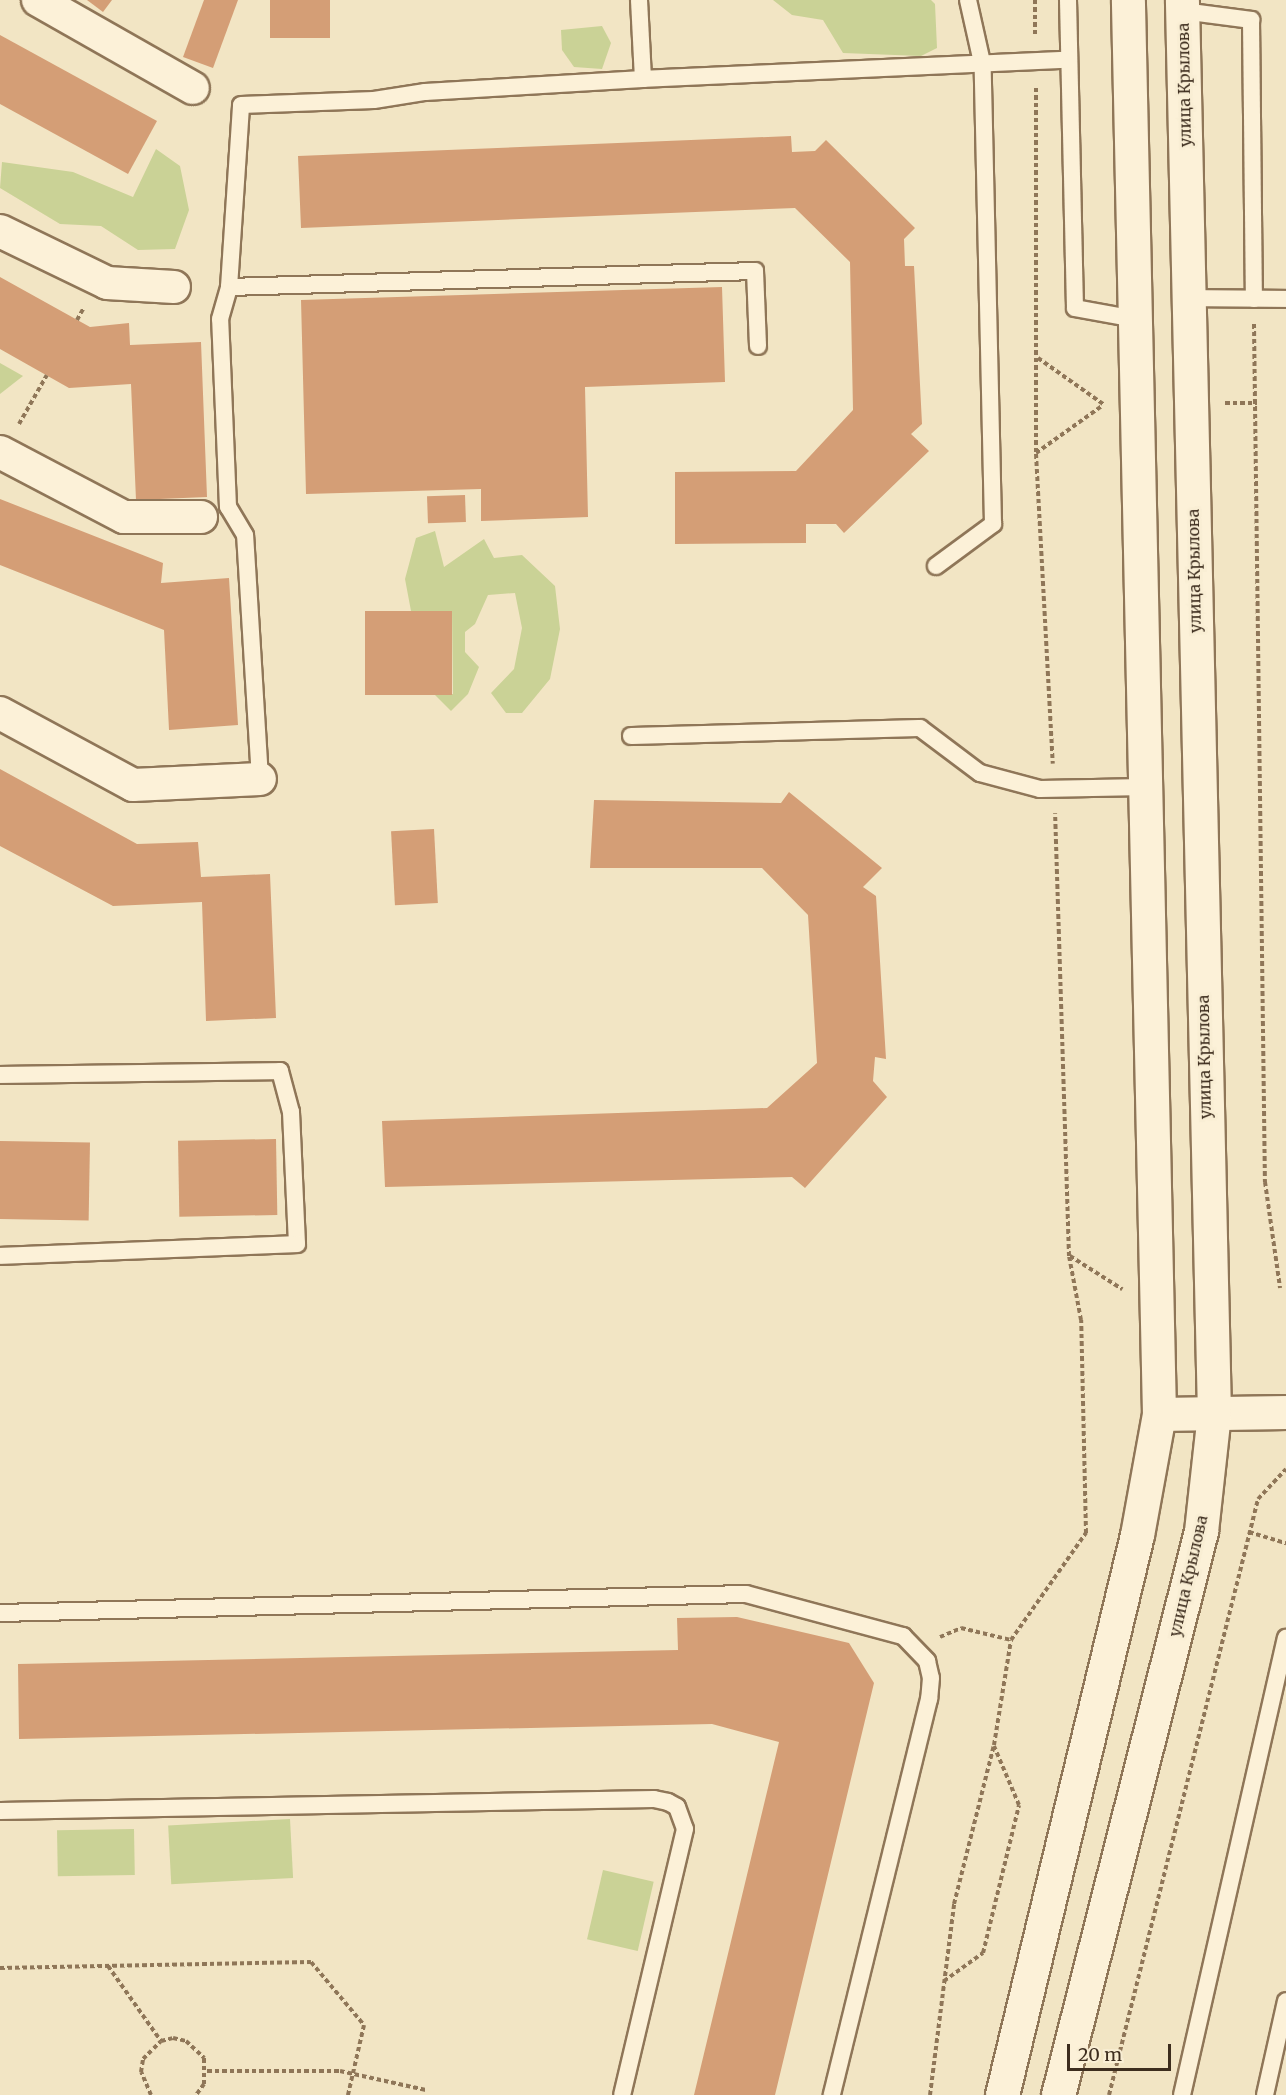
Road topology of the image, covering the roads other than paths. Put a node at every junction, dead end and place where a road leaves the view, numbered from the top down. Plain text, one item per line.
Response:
1 (38, 0) edge
2 (639, 0) edge
3 (968, 0) edge
4 (1068, 0) edge
5 (1128, 0) edge
6 (1183, 5) edge
7 (1069, 60) junction
8 (983, 67) junction
9 (643, 80) junction
10 (193, 88) dead end
11 (0, 231) edge
12 (174, 286) dead end
13 (230, 287) junction
14 (1188, 298) junction
15 (1254, 299) junction
16 (1286, 299) edge
17 (1135, 319) junction
18 (758, 346) dead end
19 (1, 453) edge
20 (201, 517) dead end
21 (936, 566) dead end
22 (0, 713) edge
23 (632, 736) dead end
24 (260, 779) joint
25 (1144, 787) junction
26 (0, 1075) edge
27 (0, 1256) edge
28 (1286, 1412) edge
29 (1159, 1414) junction
30 (1214, 1414) junction
31 (0, 1613) edge
32 (1286, 1638) edge
33 (0, 1811) edge
34 (1286, 2001) edge
35 (622, 2095) edge
36 (832, 2095) edge
37 (1002, 2095) edge
38 (1058, 2095) edge
39 (1182, 2095) edge
40 (1265, 2095) edge

1 - 10 street
2 - 9 lane
3 - 8 lane
4 - 7 lane
5 - 17 main road
6 - 14 main road, улица Крылова
6 - 15 lane
7 - 8 lane
7 - 17 lane
8 - 9 lane
8 - 21 lane
9 - 13 lane
11 - 12 street
13 - 18 lane
13 - 24 lane
14 - 15 lane
14 - 30 main road, улица Крылова
15 - 16 lane
17 - 25 main road
19 - 20 street
22 - 24 street
23 - 25 lane
25 - 29 main road
26 - 27 lane
28 - 30 main road
29 - 30 main road
29 - 37 main road
30 - 38 main road, улица Крылова
31 - 36 lane
32 - 39 lane
33 - 35 lane
34 - 40 lane

